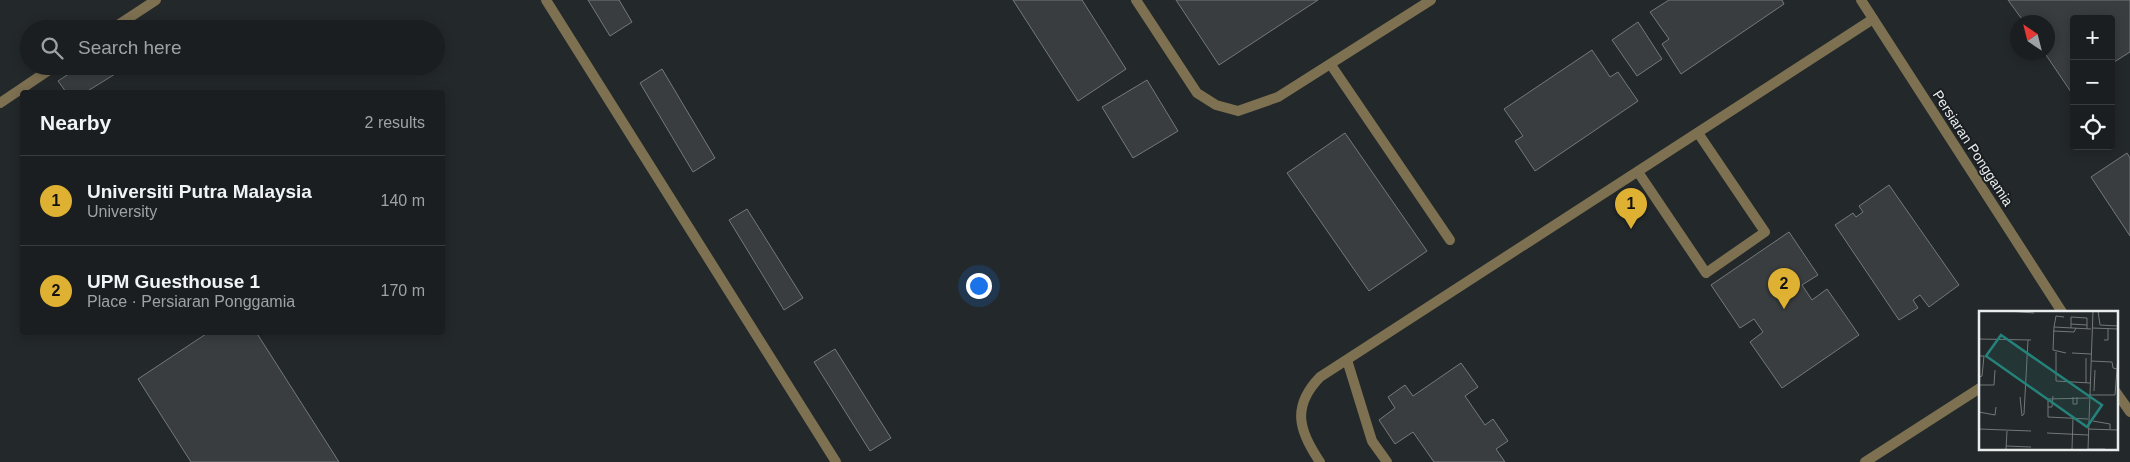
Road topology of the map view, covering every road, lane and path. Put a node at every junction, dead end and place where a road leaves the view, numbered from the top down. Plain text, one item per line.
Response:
1 (156, 0) edge
2 (546, 0) edge
3 (1136, 0) edge
4 (1432, 0) edge
5 (1860, 0) edge
6 (126, 20) edge
7 (1873, 20) junction
8 (1331, 65) junction
9 (41, 75) edge
10 (0, 102) edge
11 (1698, 133) junction
12 (1638, 172) junction
13 (1450, 240) dead end
14 (2061, 311) edge
15 (1348, 360) junction
16 (1979, 389) edge
17 (2118, 395) edge
18 (2130, 412) edge
19 (836, 462) edge
20 (1320, 462) edge
21 (1387, 462) edge
22 (1865, 462) edge

1 - 6 street
2 - 19 street
3 - 8 street
4 - 8 street
5 - 7 street, Persiaran Ponggamia
7 - 11 street
7 - 14 street, Persiaran Ponggamia
8 - 13 street
9 - 10 street
11 - 12 street
11 - 12 street
12 - 15 street
15 - 20 street
15 - 21 street
16 - 22 street
17 - 18 street

